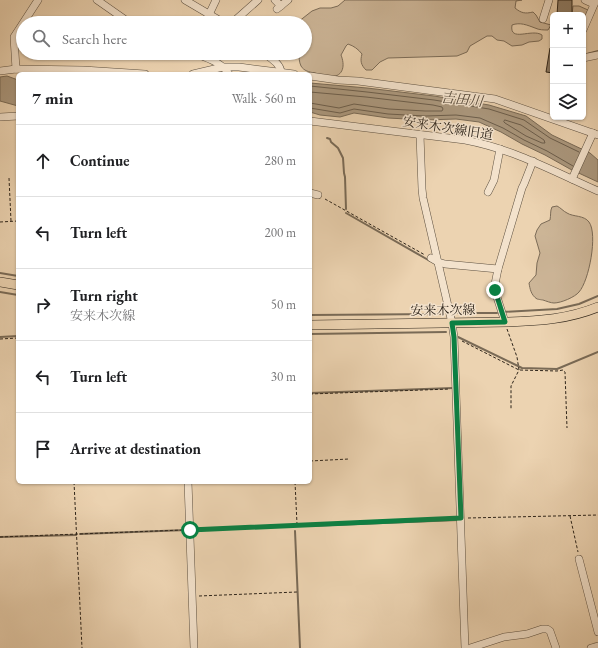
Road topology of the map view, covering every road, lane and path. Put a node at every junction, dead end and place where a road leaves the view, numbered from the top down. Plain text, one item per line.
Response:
1 (38, 0) edge
2 (97, 0) edge
3 (185, 0) edge
4 (216, 0) edge
5 (258, 0) edge
6 (274, 0) edge
7 (288, 0) edge
8 (549, 0) edge
9 (585, 0) edge
10 (595, 2) edge
11 (210, 14) junction
12 (28, 16) edge
13 (120, 16) edge
14 (213, 16) edge
15 (240, 16) edge
16 (543, 19) dead end
17 (586, 23) edge
18 (16, 34) edge
19 (598, 55) edge
20 (586, 57) edge
21 (211, 60) edge
22 (272, 60) edge
23 (16, 69) junction
24 (0, 71) edge
25 (227, 71) edge
26 (114, 72) edge
27 (216, 72) edge
28 (281, 72) joint
29 (312, 76) edge
30 (16, 116) edge
31 (550, 116) edge
32 (0, 117) edge
33 (562, 120) edge
34 (312, 121) edge
35 (420, 135) junction
36 (594, 135) edge
37 (500, 148) junction
38 (533, 161) junction
39 (573, 177) junction
40 (9, 178) dead end
41 (598, 191) edge
42 (488, 192) dead end
43 (312, 194) edge
44 (318, 195) joint
45 (11, 221) junction
46 (16, 221) edge
47 (0, 222) edge
48 (431, 258) joint
49 (438, 262) junction
50 (498, 269) junction
51 (0, 282) edge
52 (16, 285) edge
53 (598, 307) edge
54 (505, 322) junction
55 (452, 323) junction
56 (312, 325) edge
57 (16, 338) edge
58 (0, 339) edge
59 (460, 340) dead end
60 (519, 368) junction
61 (456, 389) junction
62 (312, 394) edge
63 (511, 409) dead end
64 (567, 428) dead end
65 (349, 459) dead end
66 (312, 461) edge
67 (74, 484) edge
68 (188, 484) edge
69 (295, 484) edge
70 (598, 515) edge
71 (570, 516) junction
72 (461, 518) junction
73 (351, 522) dead end
74 (190, 530) junction
75 (0, 537) edge
76 (580, 559) joint
77 (297, 592) dead end
78 (192, 596) junction
79 (598, 632) edge
80 (598, 646) edge
81 (82, 648) edge
82 (194, 648) edge
83 (465, 648) edge
84 (470, 648) edge
85 (556, 648) edge
86 (591, 648) edge

1 - 12 street
2 - 13 street
3 - 11 street
4 - 11 street
5 - 15 street
6 - 7 street
8 - 16 street
9 - 10 street
10 - 17 street
11 - 14 street
18 - 23 street
19 - 20 street
21 - 25 street
22 - 28 street
23 - 24 street
23 - 26 street
25 - 27 street
25 - 28 street
29 - 31 street
30 - 32 street
33 - 36 street
34 - 35 street, 安来木次線旧道
35 - 37 street, 安来木次線旧道
35 - 49 street
36 - 39 street
37 - 38 street, 安来木次線旧道
37 - 42 street
38 - 39 street, 安来木次線旧道
38 - 50 street
39 - 41 street, 安来木次線旧道
40 - 45 path
43 - 44 street
44 - 48 path
45 - 46 path
45 - 47 path
48 - 49 street
49 - 50 street
49 - 55 street
50 - 54 street
51 - 52 main road
53 - 54 main road, 安来木次線
54 - 55 main road, 安来木次線
54 - 60 path
55 - 56 main road, 安来木次線
55 - 61 street
57 - 58 path
59 - 60 path
60 - 63 path
60 - 64 path
61 - 62 path
61 - 72 street
65 - 66 path
67 - 81 path
68 - 74 street
69 - 73 path
70 - 71 path
71 - 72 path
71 - 76 path
72 - 74 path
72 - 83 street
74 - 75 path
74 - 78 street
76 - 79 street
77 - 78 path
78 - 82 street
80 - 86 street
84 - 85 street

